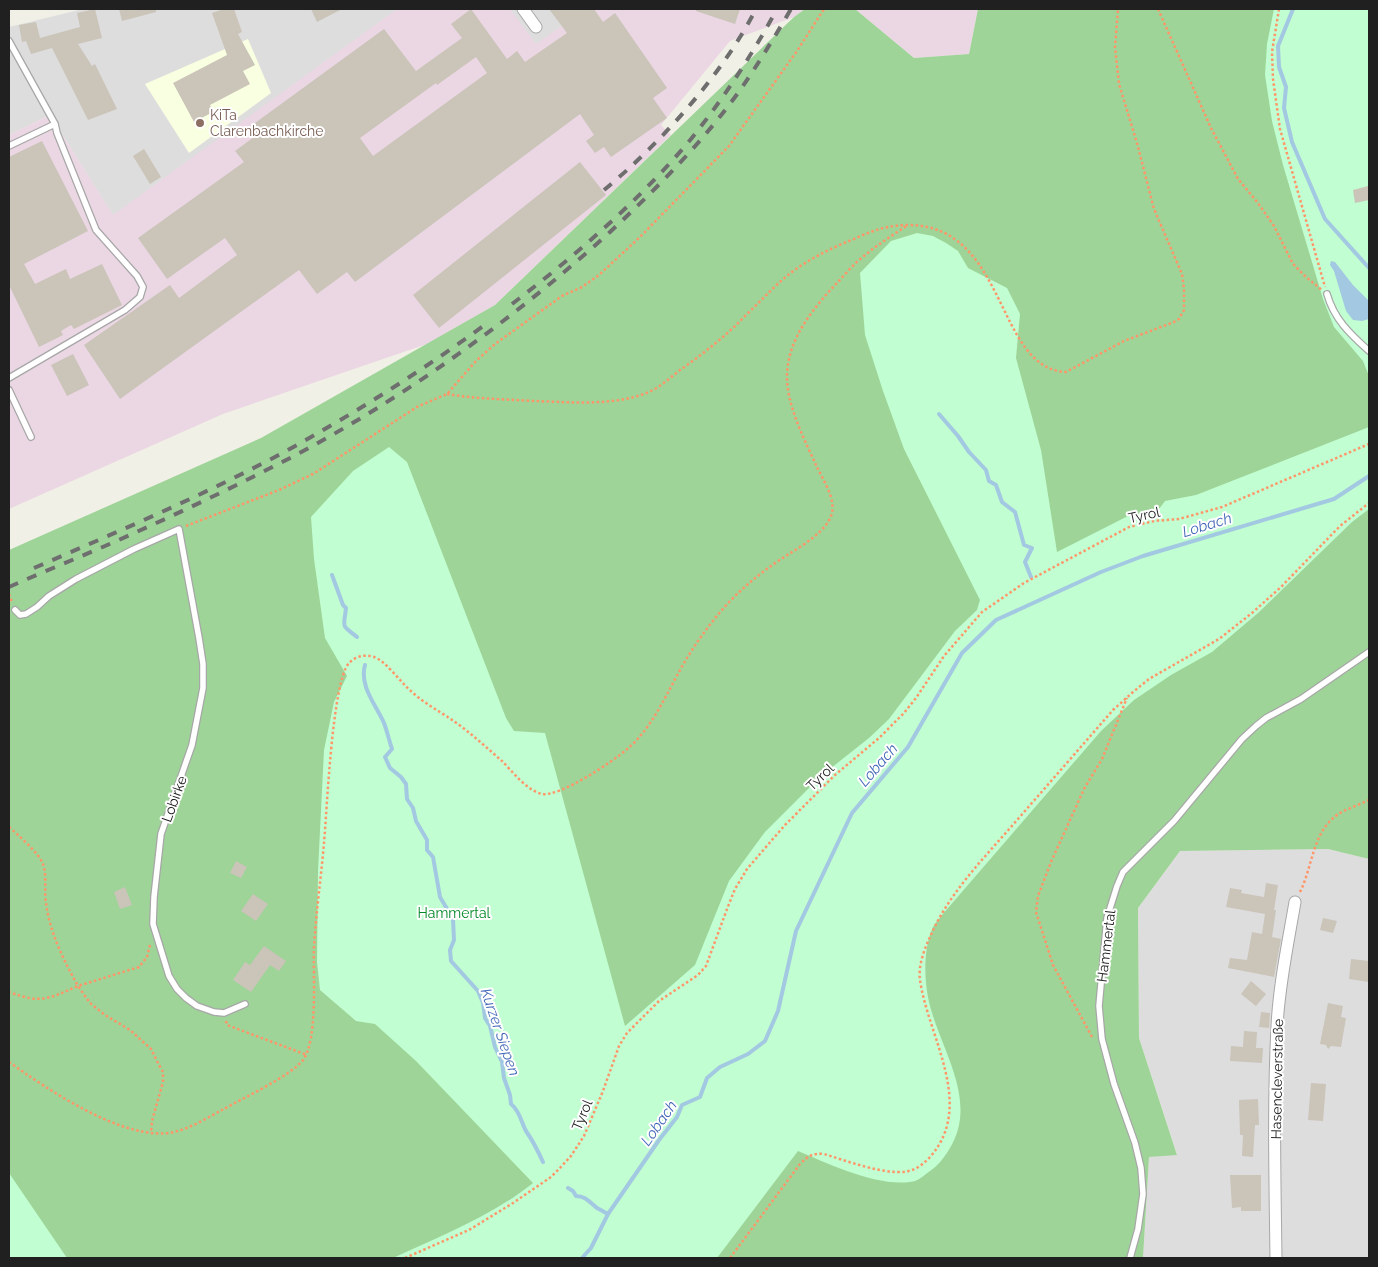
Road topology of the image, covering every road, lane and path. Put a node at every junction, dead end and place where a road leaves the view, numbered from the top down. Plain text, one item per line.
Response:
1 (523, 9) edge
2 (824, 9) edge
3 (1118, 9) edge
4 (1158, 9) edge
5 (1280, 9) edge
6 (536, 27) dead end
7 (9, 41) edge
8 (55, 124) junction
9 (9, 146) edge
10 (908, 225) junction
11 (1327, 294) junction
12 (1369, 351) edge
13 (9, 378) edge
14 (9, 390) edge
15 (447, 394) junction
16 (31, 436) dead end
17 (1369, 444) edge
18 (1369, 503) edge
19 (179, 529) junction
20 (15, 610) dead end
21 (1369, 652) edge
22 (1128, 696) junction
23 (1369, 800) edge
24 (9, 827) edge
25 (1295, 902) joint
26 (155, 934) junction
27 (78, 986) junction
28 (9, 992) edge
29 (245, 1004) dead end
30 (224, 1013) junction
31 (1093, 1039) dead end
32 (307, 1054) junction
33 (9, 1062) edge
34 (151, 1133) junction
35 (405, 1258) edge
36 (730, 1258) edge
37 (1130, 1258) edge
38 (1276, 1258) edge

1 - 6 street
2 - 15 path
3 - 10 path
4 - 11 path
5 - 11 path
7 - 8 lane
8 - 9 lane
8 - 13 lane
10 - 15 path
10 - 32 path
11 - 12 lane
14 - 16 lane
15 - 19 path
17 - 35 path, Tyrol
18 - 22 path
19 - 20 lane
19 - 26 lane, Lobirke
21 - 37 lane, Hammertal
22 - 31 path
22 - 36 path
23 - 25 path
24 - 27 path
25 - 38 street, Hasencleverstraße
26 - 27 path
26 - 30 lane, Lobirke
27 - 28 path
27 - 34 path
29 - 30 lane
30 - 32 path
32 - 34 path
33 - 34 path

